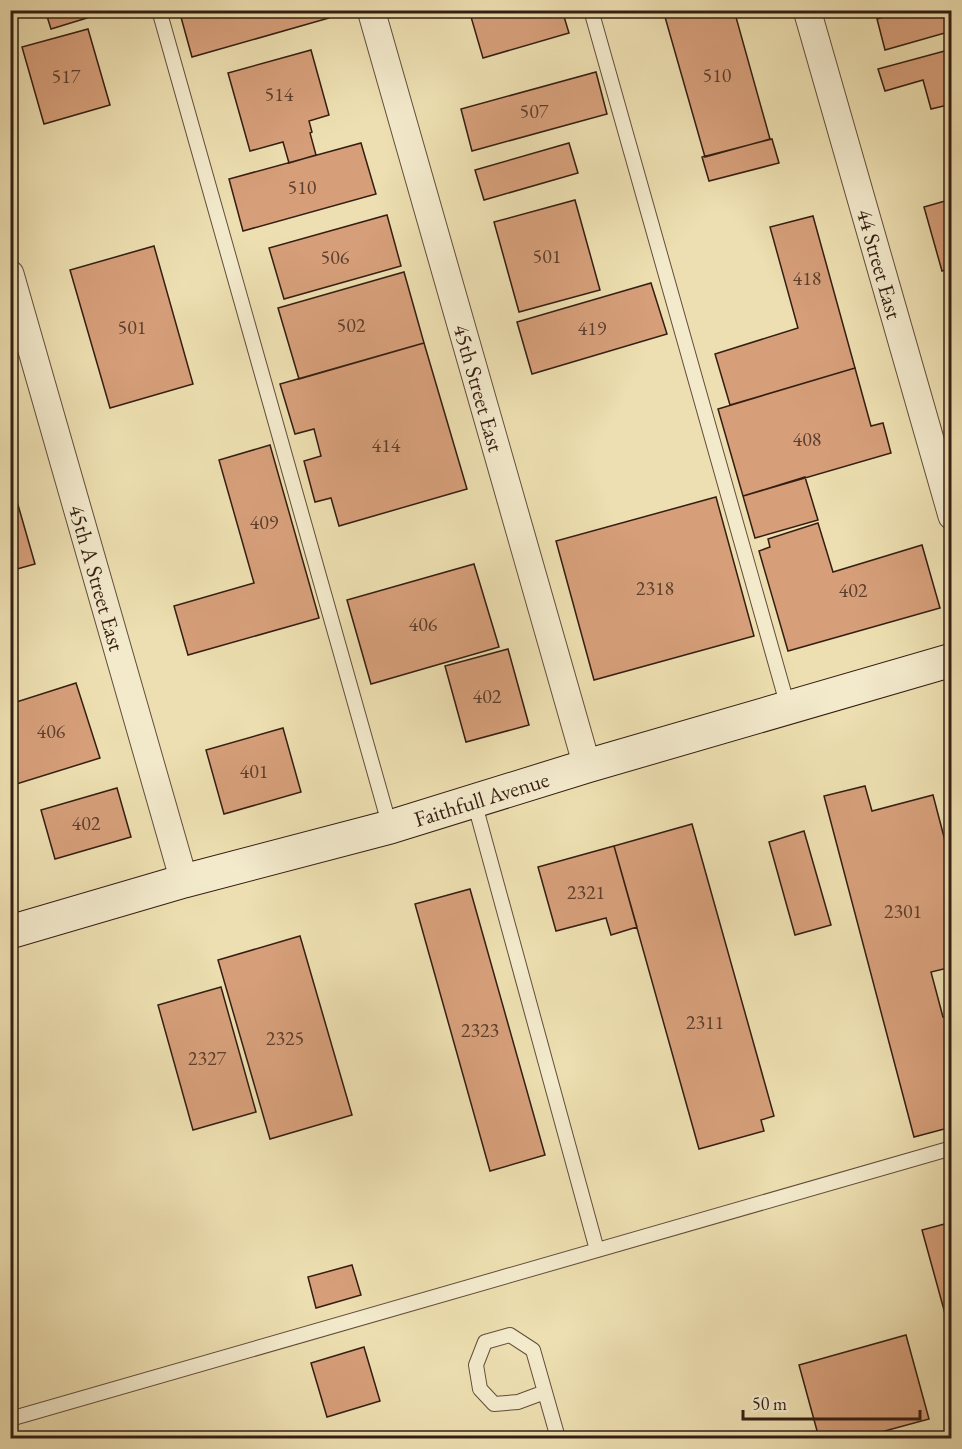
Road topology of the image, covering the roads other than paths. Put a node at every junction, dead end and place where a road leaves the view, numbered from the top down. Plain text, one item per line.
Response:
1 (159, 10) edge
2 (371, 10) edge
3 (591, 10) edge
4 (807, 10) edge
5 (10, 274) edge
6 (951, 516) edge
7 (951, 660) edge
8 (788, 707) junction
9 (586, 766) junction
10 (474, 801) junction
11 (390, 827) junction
12 (184, 881) junction
13 (10, 932) edge
14 (951, 1148) edge
15 (597, 1250) junction
16 (545, 1392) junction
17 (10, 1419) edge
18 (558, 1438) edge

1 - 11 lane
2 - 9 street, 45th Street East
3 - 8 lane
4 - 6 street, 44 Street East
5 - 12 street, 45th A Street East
7 - 8 street, Faithfull Avenue
8 - 9 street, Faithfull Avenue
9 - 10 street, Faithfull Avenue
10 - 11 street, Faithfull Avenue
10 - 15 lane
11 - 12 street, Faithfull Avenue
12 - 13 street, Faithfull Avenue
14 - 15 lane
15 - 17 lane
16 - 16 lane
16 - 18 lane

